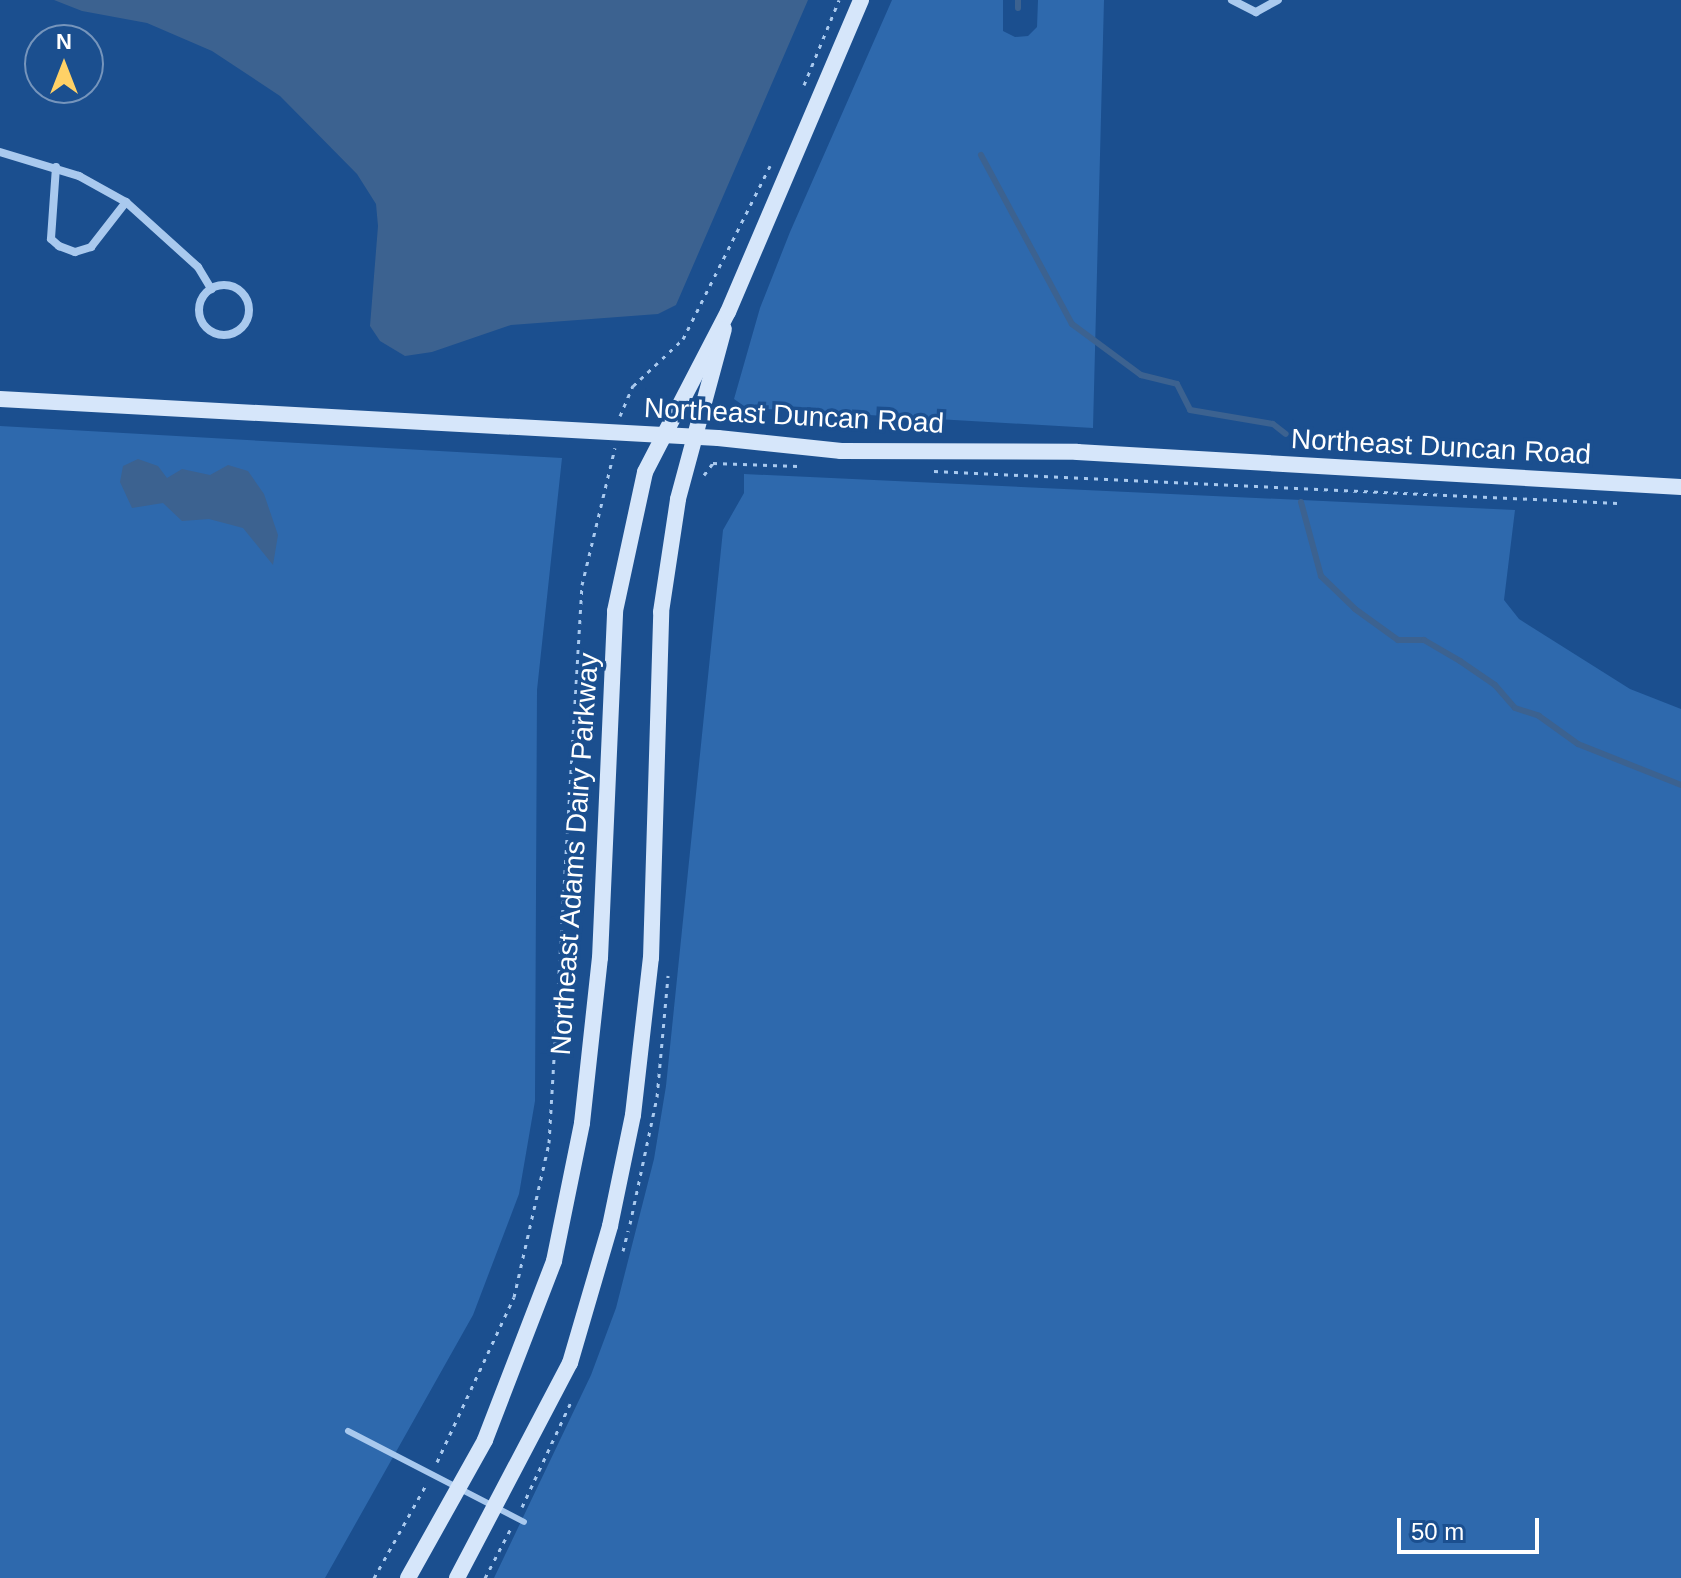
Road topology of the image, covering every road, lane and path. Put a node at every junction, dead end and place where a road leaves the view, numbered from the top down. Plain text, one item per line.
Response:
1 (839, 0) edge
2 (861, 0) edge
3 (1232, 0) edge
4 (1278, 0) edge
5 (801, 93) dead end
6 (0, 152) edge
7 (773, 159) dead end
8 (56, 167) junction
9 (126, 202) junction
10 (211, 289) junction
11 (728, 312) junction
12 (0, 399) edge
13 (620, 415) dead end
14 (663, 435) junction
15 (693, 436) junction
16 (713, 463) dead end
17 (807, 466) dead end
18 (611, 470) dead end
19 (918, 470) dead end
20 (1681, 487) edge
21 (1629, 503) dead end
22 (348, 1431) dead end
23 (431, 1474) junction
24 (459, 1488) junction
25 (494, 1507) junction
26 (524, 1522) dead end
27 (374, 1578) edge
28 (408, 1578) edge
29 (457, 1578) edge

1 - 5 path
2 - 11 main road, Northeast Adams Dairy Parkway
3 - 4 street
6 - 8 street
7 - 13 path
8 - 9 street
8 - 9 street
9 - 10 street
10 - 10 street
11 - 14 main road, Northeast Adams Dairy Parkway
11 - 15 main road, Northeast Adams Dairy Parkway
12 - 14 main road, Northeast Duncan Road
14 - 15 main road, Northeast Duncan Road
14 - 24 main road, Northeast Adams Dairy Parkway
15 - 20 main road, Northeast Duncan Road
15 - 25 main road, Northeast Adams Dairy Parkway
16 - 17 path
18 - 23 path
19 - 21 path
22 - 23 lane
23 - 24 lane
23 - 27 path
24 - 25 lane
24 - 28 main road, Northeast Adams Dairy Parkway
25 - 26 lane
25 - 29 main road, Northeast Adams Dairy Parkway

